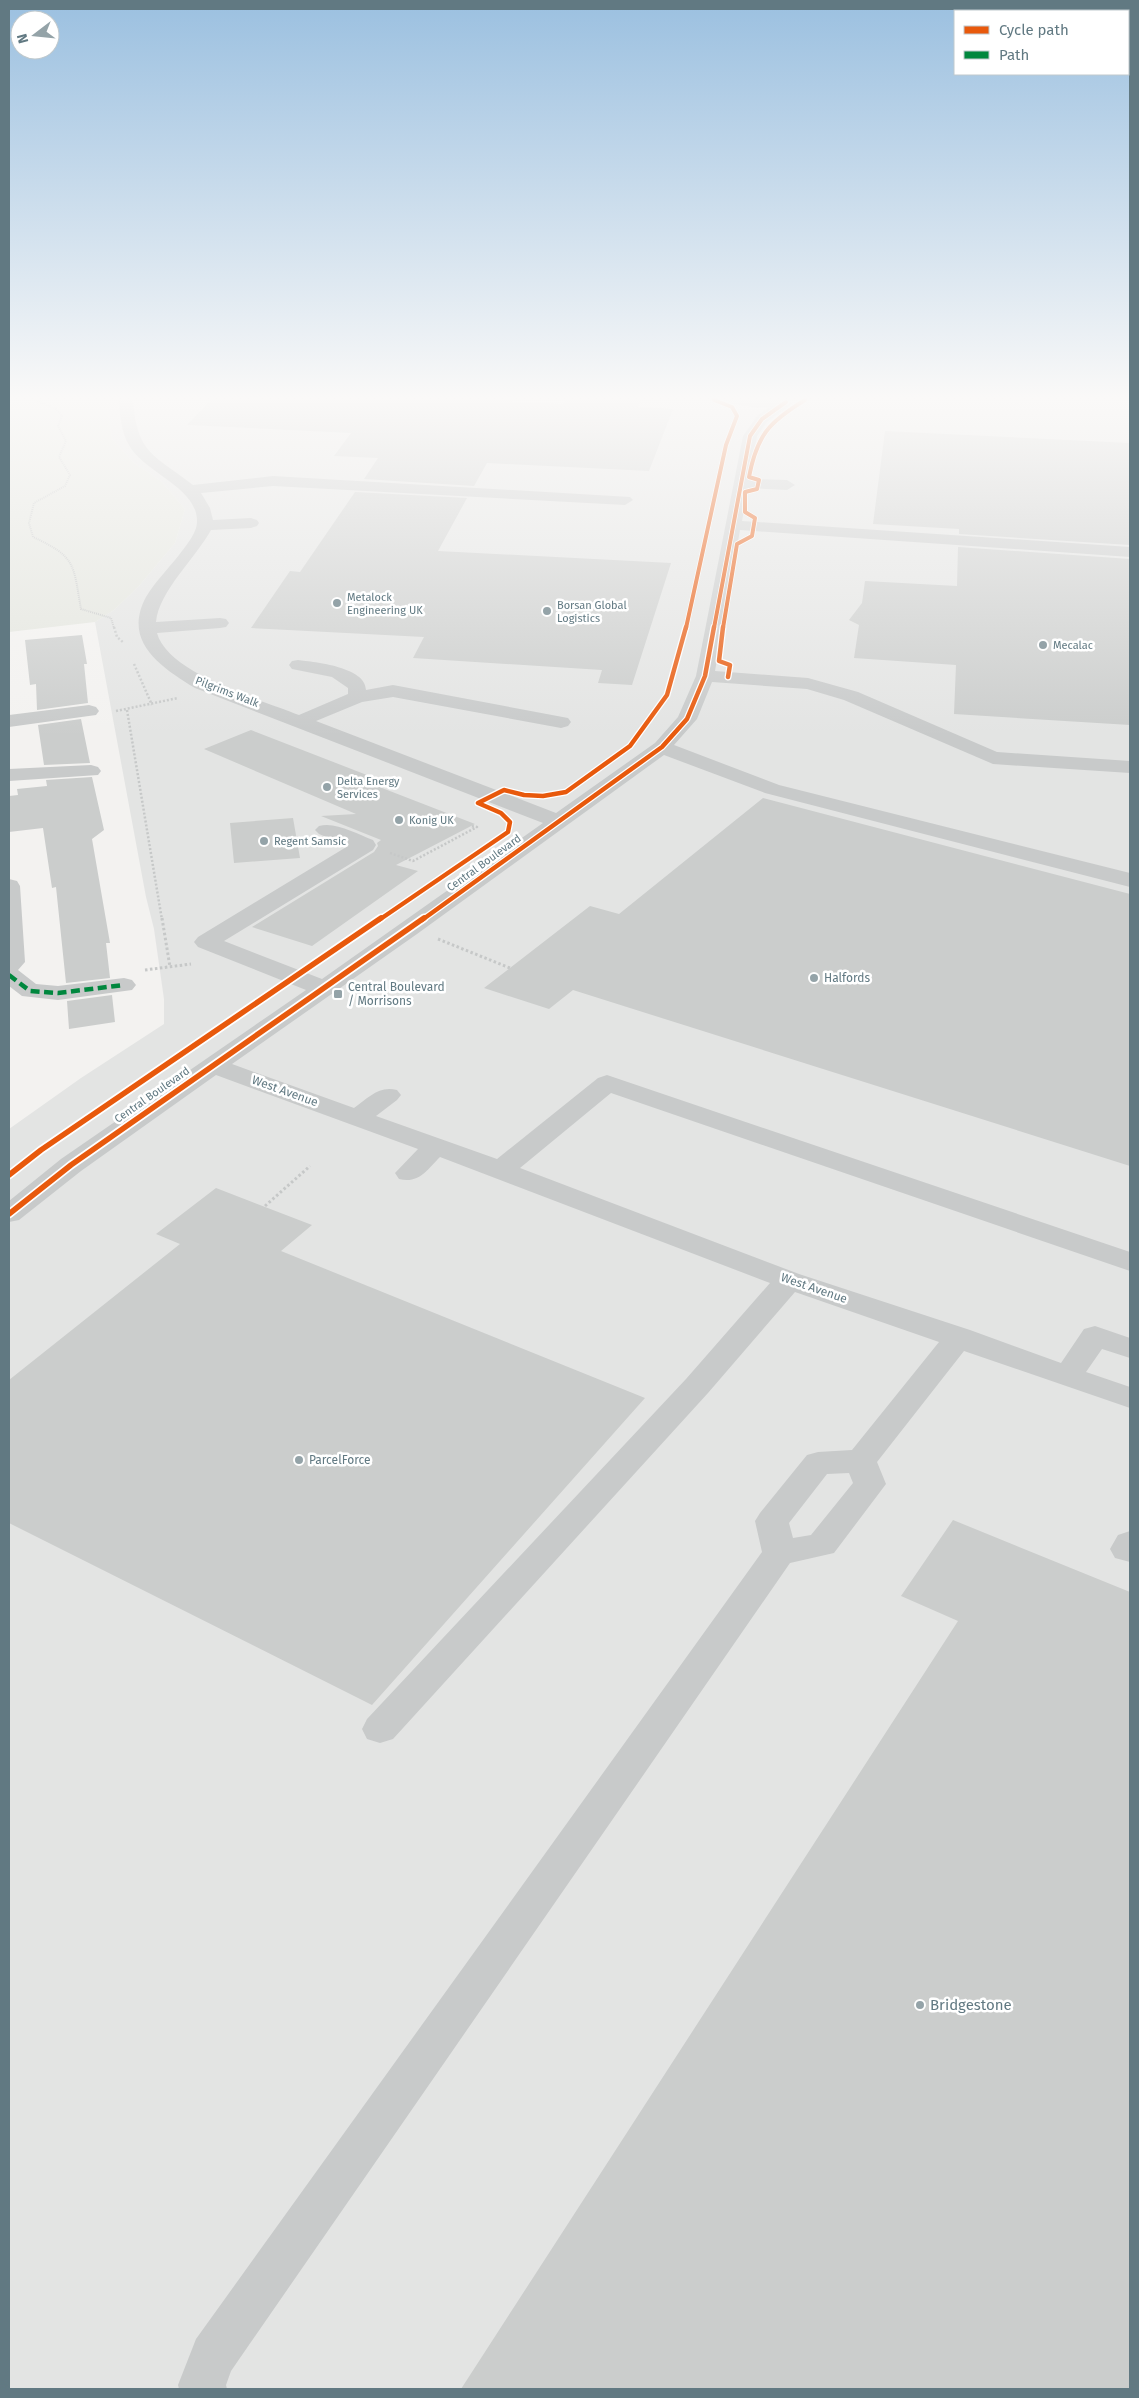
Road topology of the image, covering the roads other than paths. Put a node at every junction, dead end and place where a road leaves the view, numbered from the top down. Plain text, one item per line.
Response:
1 (204, 512) edge
2 (736, 512) edge
3 (843, 519) dead end
4 (251, 523) dead end
5 (205, 525) junction
6 (734, 525) junction
7 (1130, 542) edge
8 (1130, 552) edge
9 (220, 623) dead end
10 (147, 628) junction
11 (298, 665) dead end
12 (705, 676) junction
13 (357, 698) junction
14 (89, 711) dead end
15 (9, 721) edge
16 (300, 721) junction
17 (561, 722) dead end
18 (662, 747) junction
19 (1130, 767) edge
20 (91, 771) dead end
21 (9, 775) edge
22 (558, 821) junction
23 (326, 830) dead end
24 (1130, 880) edge
25 (9, 886) edge
26 (9, 966) edge
27 (9, 975) edge
28 (132, 978) road end
29 (323, 988) junction
30 (212, 1064) junction
31 (388, 1094) dead end
32 (358, 1118) junction
33 (435, 1147) junction
34 (501, 1170) junction
35 (409, 1173) dead end
36 (9, 1214) edge
37 (1130, 1262) edge
38 (789, 1280) junction
39 (959, 1337) junction
40 (1130, 1348) edge
41 (1067, 1377) junction
42 (1130, 1398) edge
43 (861, 1461) junction
44 (1130, 1543) edge
45 (1130, 1550) edge
46 (779, 1553) junction
47 (380, 1729) dead end
48 (203, 2389) edge

1 - 5 street
2 - 6 street, Central Boulevard
3 - 7 street
4 - 5 street
5 - 10 street
6 - 8 street
6 - 12 street, Central Boulevard
9 - 10 street
10 - 16 street, Pilgrims Walk
11 - 13 street
12 - 18 street, Central Boulevard
12 - 19 street
13 - 16 street
13 - 17 street
14 - 15 street
16 - 22 street, Pilgrims Walk
18 - 22 street, Central Boulevard
18 - 24 street
20 - 21 street
22 - 29 street, Central Boulevard
23 - 29 street
25 - 26 street
27 - 28 street
29 - 30 street, Central Boulevard
30 - 32 street, West Avenue
30 - 36 street, Central Boulevard
31 - 32 street
32 - 33 street, West Avenue
33 - 34 street, West Avenue
33 - 35 street
34 - 37 street
34 - 38 street, West Avenue
38 - 39 street, West Avenue
38 - 47 street
39 - 41 street, West Avenue
39 - 43 street
40 - 41 street
41 - 42 street, West Avenue
43 - 46 street
43 - 46 street
44 - 45 street
46 - 48 street

